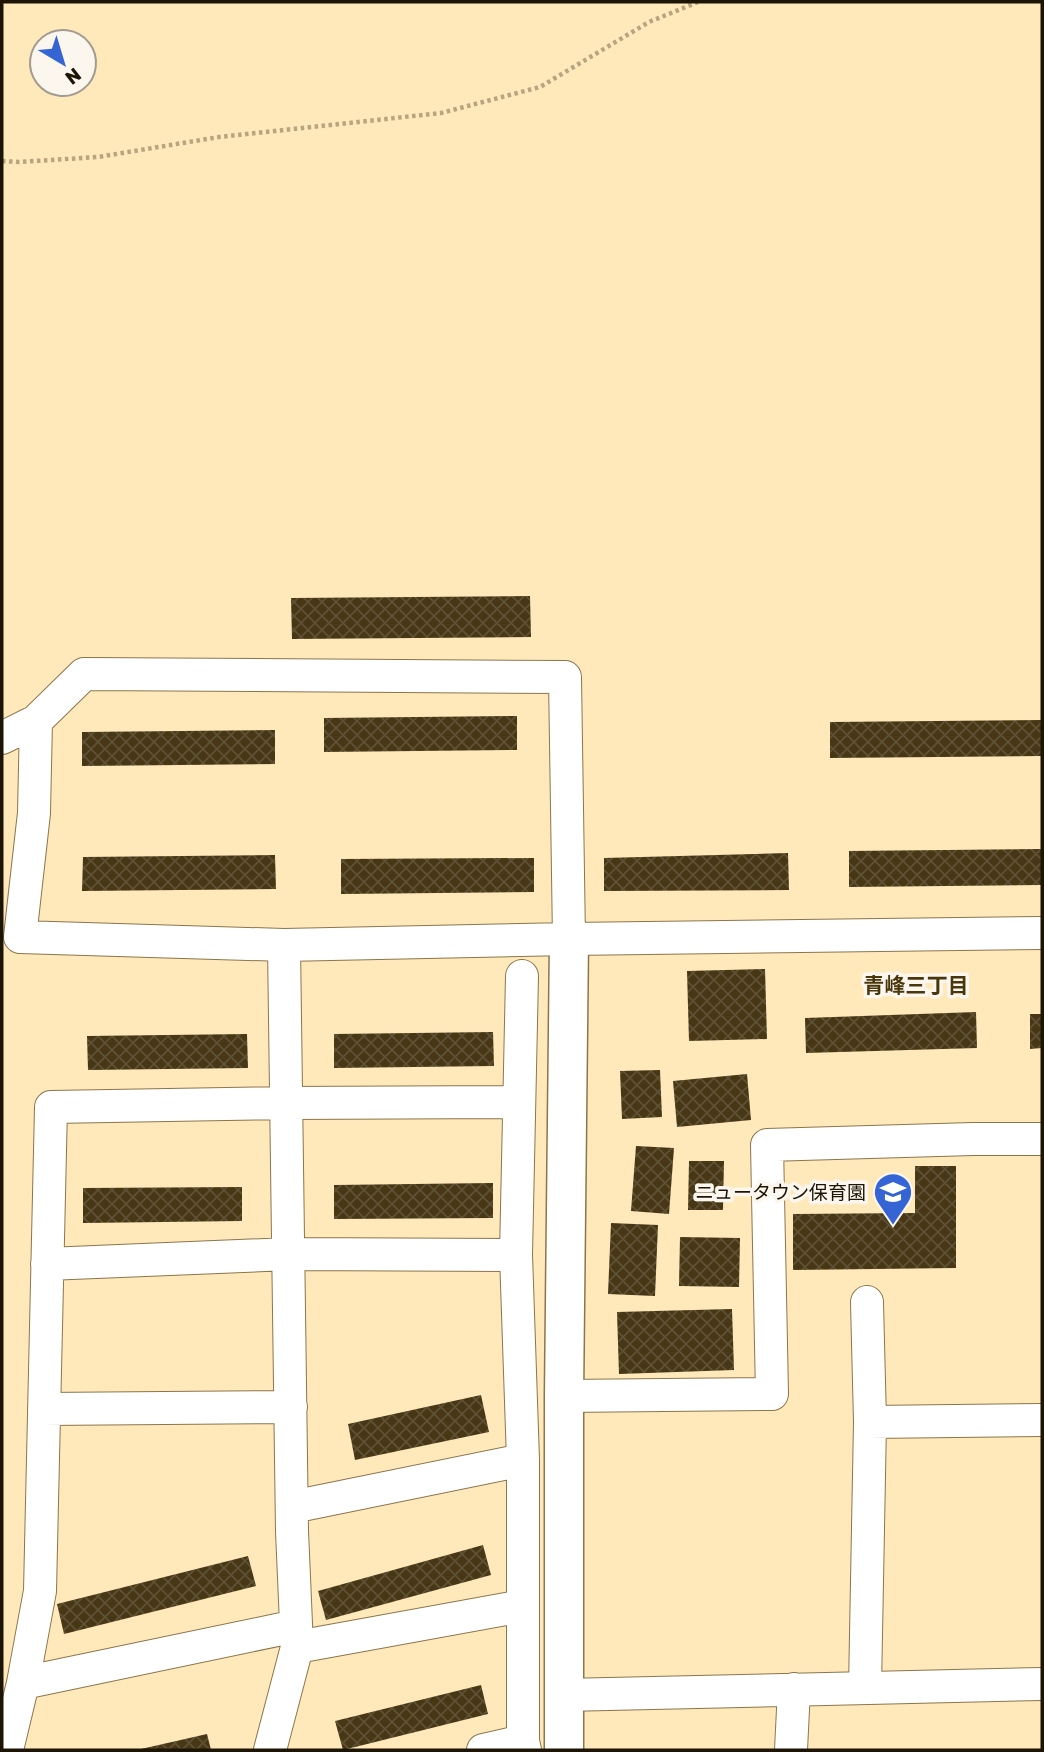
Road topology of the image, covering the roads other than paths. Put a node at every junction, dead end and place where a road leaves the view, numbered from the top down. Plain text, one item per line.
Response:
1 (36, 721) junction
2 (2, 738) edge
3 (1042, 933) edge
4 (569, 939) junction
5 (284, 945) junction
6 (522, 975) dead end
7 (519, 1102) junction
8 (286, 1103) junction
9 (1042, 1139) edge
10 (289, 1254) junction
11 (516, 1255) junction
12 (47, 1264) junction
13 (867, 1302) dead end
14 (564, 1396) junction
15 (291, 1408) junction
16 (44, 1409) junction
17 (1042, 1420) edge
18 (870, 1422) junction
19 (523, 1460) junction
20 (292, 1507) junction
21 (522, 1606) junction
22 (296, 1637) junction
23 (23, 1683) junction
24 (1042, 1684) edge
25 (864, 1688) junction
26 (794, 1689) junction
27 (564, 1695) junction
28 (524, 1746) edge
29 (7, 1750) edge
30 (270, 1750) edge
31 (483, 1750) edge
32 (564, 1750) edge
33 (792, 1750) edge

1 - 2 street
1 - 4 street
1 - 5 street
3 - 4 street
4 - 5 street
4 - 14 street
5 - 8 street
6 - 7 street
7 - 8 street
7 - 11 street
8 - 10 street
8 - 12 street
9 - 14 street
10 - 11 street
10 - 12 street
10 - 15 street
11 - 19 street
12 - 16 street
13 - 18 street
14 - 27 street
15 - 16 street
15 - 20 street
16 - 23 street
17 - 18 street
18 - 25 street
19 - 20 street
19 - 21 street
20 - 22 street
21 - 22 street
21 - 28 street
22 - 23 street
22 - 30 street
23 - 29 street
24 - 25 street
25 - 26 street
26 - 27 street
26 - 33 street
27 - 32 street
28 - 31 street

